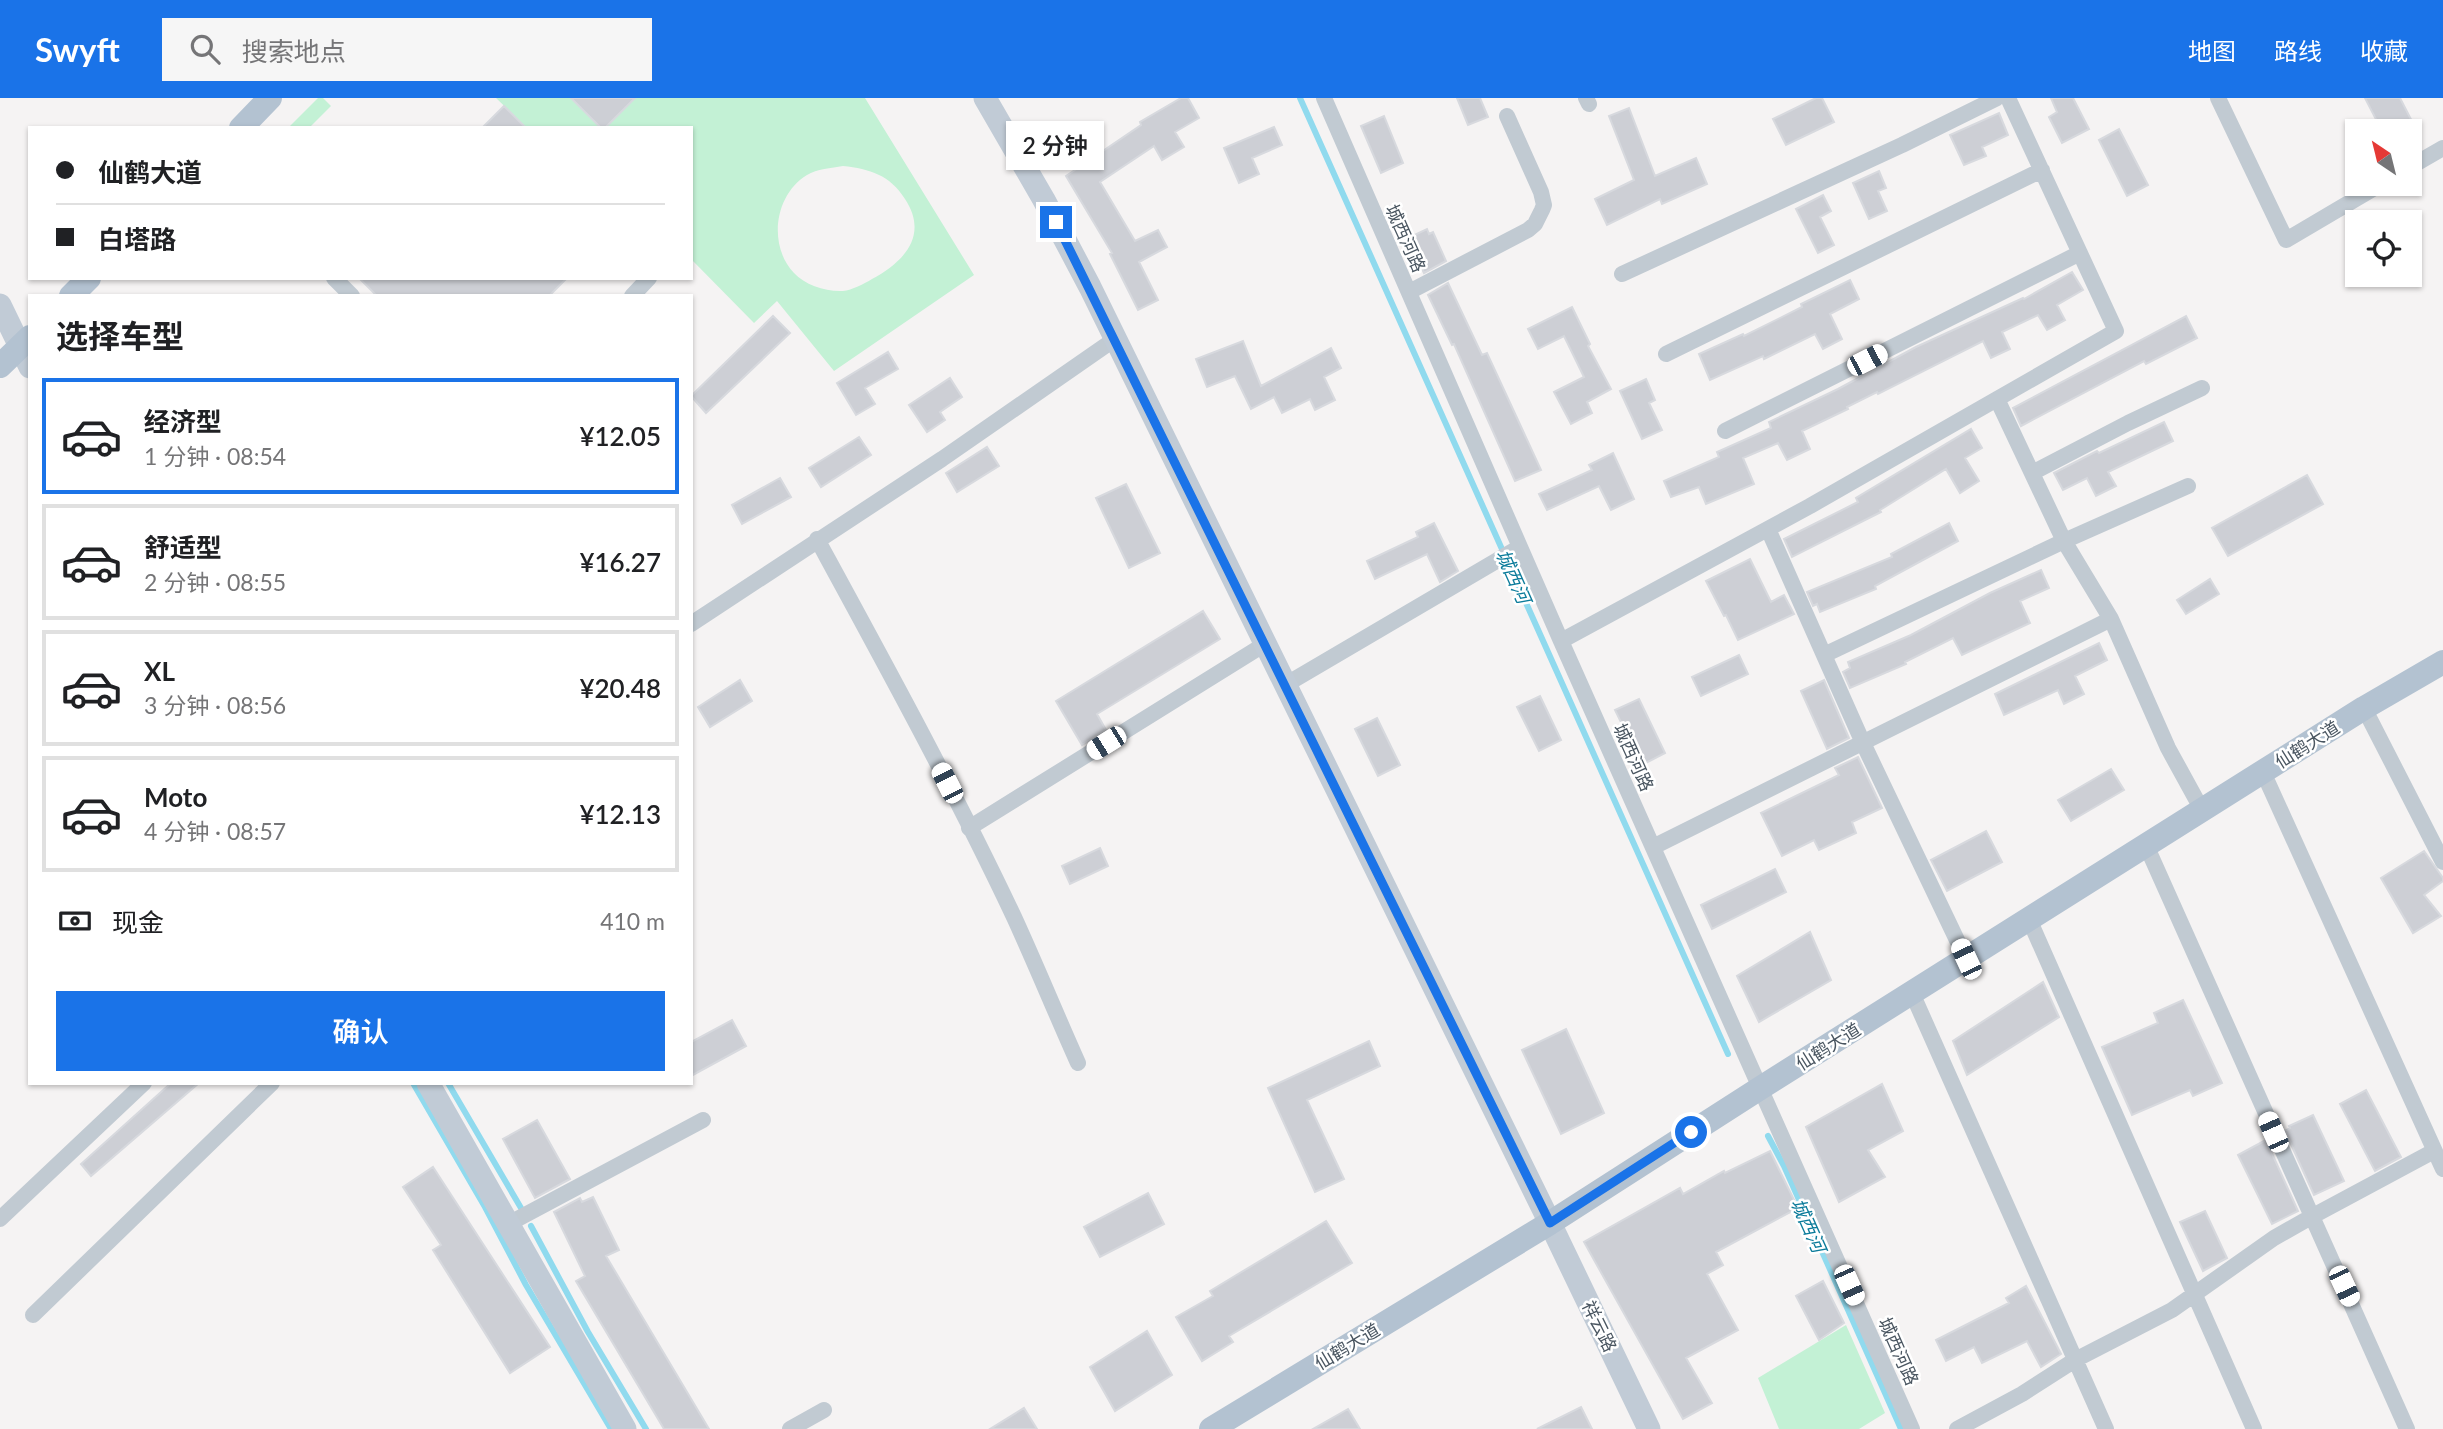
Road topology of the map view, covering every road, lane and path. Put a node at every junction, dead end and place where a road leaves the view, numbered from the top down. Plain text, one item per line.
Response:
1 (270, 98) edge
2 (985, 98) edge
3 (1324, 98) edge
4 (1997, 98) edge
5 (2008, 98) edge
6 (2218, 98) edge
7 (1507, 116) dead end
8 (243, 126) edge
9 (2443, 148) edge
10 (2422, 160) edge
11 (2042, 170) junction
12 (2361, 196) edge
13 (2080, 253) junction
14 (1622, 274) dead end
15 (87, 280) edge
16 (336, 280) edge
17 (647, 280) edge
18 (1409, 292) junction
19 (73, 294) edge
20 (350, 294) edge
21 (634, 294) edge
22 (0, 305) edge
23 (1115, 339) junction
24 (26, 350) edge
25 (1666, 354) dead end
26 (0, 366) edge
27 (2202, 388) dead end
28 (1997, 399) junction
29 (1725, 431) dead end
30 (2032, 473) junction
31 (2189, 486) dead end
32 (1768, 529) junction
33 (817, 539) junction
34 (2064, 541) junction
35 (1508, 554) junction
36 (2111, 619) junction
37 (693, 623) edge
38 (1561, 641) junction
39 (1265, 643) junction
40 (1824, 655) junction
41 (2443, 662) edge
42 (1286, 685) junction
43 (2364, 708) junction
44 (1863, 743) junction
45 (2263, 772) junction
46 (2202, 810) junction
47 (970, 828) junction
48 (2146, 845) junction
49 (1653, 847) junction
50 (2443, 862) edge
51 (2029, 919) junction
52 (1966, 959) junction
53 (1912, 993) junction
54 (1078, 1063) dead end
55 (142, 1085) edge
56 (270, 1085) edge
57 (429, 1085) edge
58 (1762, 1087) junction
59 (703, 1121) dead end
60 (2443, 1129) edge
61 (2431, 1144) junction
62 (2443, 1169) edge
63 (2311, 1217) junction
64 (0, 1219) edge
65 (510, 1223) junction
66 (1550, 1223) junction
67 (2194, 1294) junction
68 (33, 1315) dead end
69 (2075, 1360) junction
70 (824, 1410) dead end
71 (625, 1429) edge
72 (790, 1429) edge
73 (1212, 1429) edge
74 (1649, 1429) edge
75 (1912, 1429) edge
76 (1957, 1429) edge
77 (2106, 1429) edge
78 (2254, 1429) edge
79 (2407, 1429) edge

1 - 8 main road
2 - 23 street, 祥云路
3 - 18 street, 城西河路
4 - 14 street
5 - 11 street
6 - 12 street
7 - 18 street
9 - 10 street
11 - 13 street
11 - 25 street
13 - 28 street
13 - 29 street
15 - 19 main road
16 - 20 street
17 - 21 street
18 - 35 street, 城西河路
22 - 24 street
23 - 33 street
23 - 39 street, 祥云路
24 - 26 main road
27 - 30 street
28 - 30 street
28 - 32 street
30 - 34 street
31 - 34 street
32 - 38 street
32 - 40 street
33 - 37 street
33 - 47 street
34 - 36 street
34 - 40 street
35 - 38 street, 城西河路
35 - 42 street
36 - 44 street
36 - 46 street
38 - 49 street, 城西河路
39 - 42 street, 祥云路
39 - 47 street
40 - 44 street
41 - 43 main road, 仙鹤大道
42 - 66 street, 祥云路
43 - 45 main road, 仙鹤大道
43 - 50 street
44 - 49 street
44 - 52 street
45 - 46 main road, 仙鹤大道
45 - 61 street
46 - 48 main road, 仙鹤大道
47 - 54 street
48 - 51 main road, 仙鹤大道
48 - 63 street
49 - 58 street, 城西河路
51 - 52 main road, 仙鹤大道
51 - 67 street
52 - 53 main road, 仙鹤大道
53 - 58 main road, 仙鹤大道
53 - 69 street
55 - 64 street
56 - 68 street
57 - 65 street
58 - 66 main road, 仙鹤大道
58 - 75 street, 城西河路
59 - 65 street
60 - 61 street
61 - 62 street
61 - 63 street
63 - 67 street
63 - 79 street
65 - 71 street
66 - 73 main road, 仙鹤大道
66 - 74 street, 祥云路
67 - 69 street
67 - 78 street
69 - 76 street
69 - 77 street
70 - 72 street

